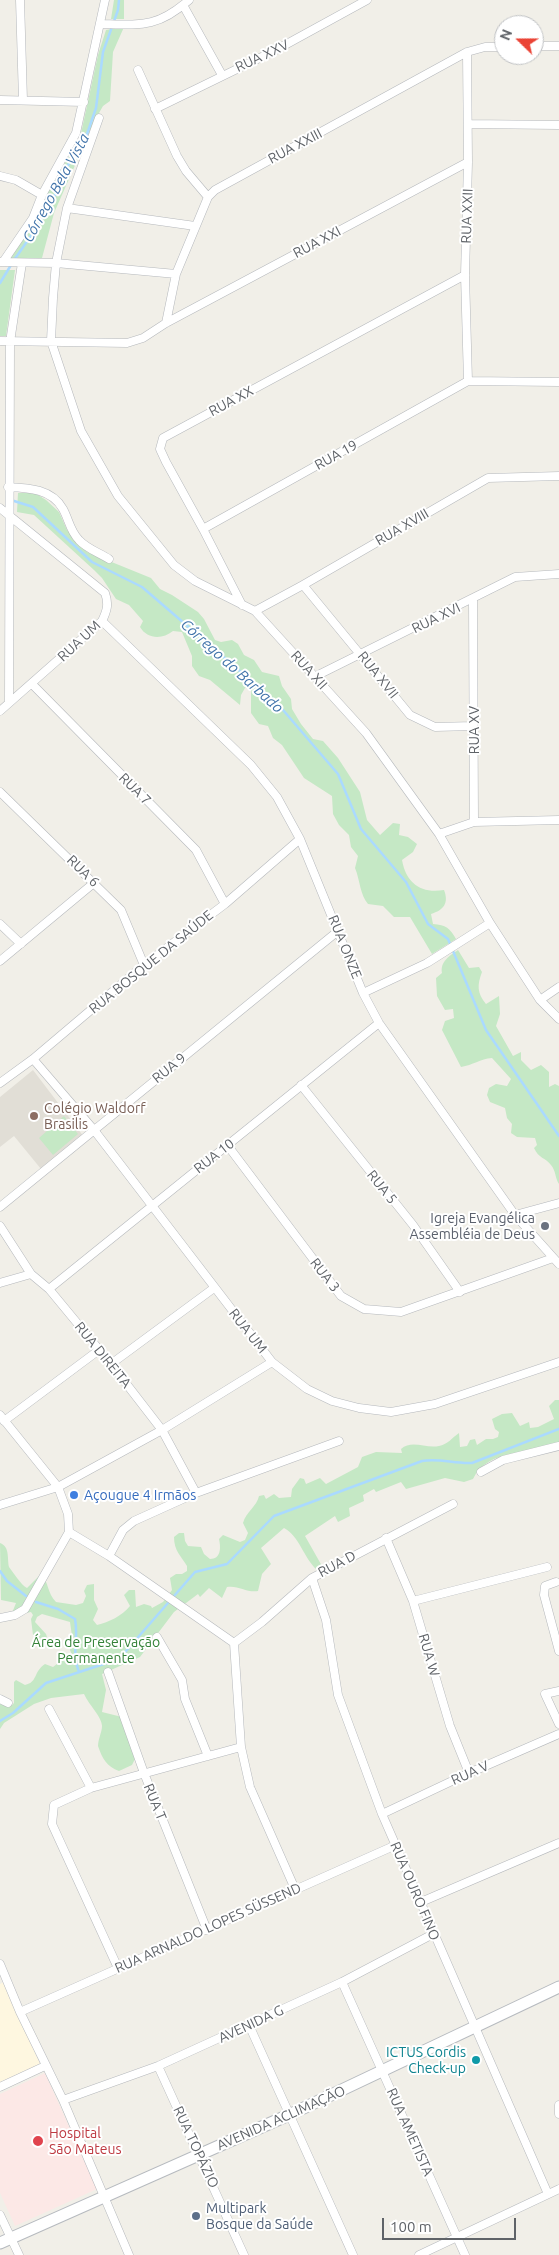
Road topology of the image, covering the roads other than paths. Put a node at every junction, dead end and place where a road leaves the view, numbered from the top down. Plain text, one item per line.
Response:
1 (20, 0) edge
2 (105, 0) edge
3 (367, 0) edge
4 (186, 2) edge
5 (104, 24) junction
6 (544, 46) edge
7 (559, 46) edge
8 (494, 47) edge
9 (466, 52) junction
10 (138, 70) dead end
11 (222, 75) junction
12 (0, 100) edge
13 (23, 100) junction
14 (84, 102) junction
15 (155, 109) junction
16 (99, 118) dead end
17 (468, 124) junction
18 (559, 125) edge
19 (468, 162) junction
20 (0, 176) edge
21 (42, 195) junction
22 (208, 197) junction
23 (67, 208) junction
24 (195, 226) junction
25 (3, 262) edge
26 (20, 263) junction
27 (56, 263) junction
28 (176, 274) junction
29 (465, 275) junction
30 (166, 323) junction
31 (51, 341) junction
32 (0, 342) edge
33 (10, 342) junction
34 (468, 381) junction
35 (559, 382) edge
36 (559, 476) edge
37 (8, 487) junction
38 (0, 508) edge
39 (8, 514) junction
40 (203, 529) junction
41 (109, 559) dead end
42 (559, 574) edge
43 (302, 585) junction
44 (473, 600) junction
45 (242, 605) junction
46 (254, 611) junction
47 (102, 621) junction
48 (360, 654) junction
49 (316, 676) junction
50 (32, 684) junction
51 (10, 702) junction
52 (0, 711) edge
53 (473, 726) junction
54 (0, 792) edge
55 (559, 820) edge
56 (474, 822) junction
57 (439, 834) junction
58 (300, 839) junction
59 (95, 882) junction
60 (224, 904) junction
61 (490, 923) junction
62 (0, 924) edge
63 (338, 931) junction
64 (21, 944) junction
65 (0, 961) edge
66 (144, 965) junction
67 (559, 987) edge
68 (364, 993) junction
69 (540, 1000) junction
70 (559, 1019) edge
71 (379, 1022) junction
72 (33, 1059) junction
73 (0, 1083) edge
74 (301, 1085) junction
75 (94, 1130) junction
76 (228, 1146) junction
77 (559, 1203) edge
78 (151, 1205) junction
79 (0, 1207) edge
80 (515, 1215) junction
81 (0, 1226) edge
82 (556, 1261) edge
83 (31, 1274) junction
84 (0, 1283) edge
85 (214, 1288) junction
86 (49, 1289) junction
87 (460, 1292) junction
88 (99, 1350) junction
89 (272, 1362) junction
90 (559, 1362) edge
91 (111, 1364) junction
92 (2, 1418) edge
93 (162, 1430) junction
94 (339, 1441) dead end
95 (559, 1446) edge
96 (481, 1472) dead end
97 (58, 1487) junction
98 (196, 1493) junction
99 (0, 1504) edge
100 (454, 1504) dead end
101 (69, 1532) junction
102 (386, 1538) junction
103 (110, 1556) junction
104 (547, 1567) dead end
105 (312, 1578) junction
106 (556, 1582) dead end
107 (413, 1601) junction
108 (0, 1618) edge
109 (157, 1637) dead end
110 (234, 1644) junction
111 (559, 1651) edge
112 (108, 1672) dead end
113 (559, 1691) edge
114 (49, 1709) dead end
115 (559, 1724) edge
116 (559, 1734) edge
117 (241, 1748) junction
118 (208, 1756) junction
119 (144, 1773) junction
120 (469, 1773) junction
121 (90, 1788) junction
122 (382, 1814) junction
123 (559, 1843) edge
124 (396, 1845) junction
125 (295, 1889) junction
126 (421, 1902) junction
127 (207, 1930) junction
128 (433, 1934) junction
129 (0, 1964) edge
130 (118, 1968) junction
131 (2, 1978) edge
132 (342, 1982) junction
133 (559, 1988) edge
134 (20, 2012) junction
135 (249, 2024) junction
136 (474, 2027) junction
137 (45, 2066) junction
138 (158, 2066) junction
139 (382, 2072) junction
140 (0, 2086) edge
141 (63, 2100) junction
142 (559, 2105) edge
143 (291, 2114) junction
144 (559, 2114) edge
145 (200, 2154) junction
146 (559, 2190) edge
147 (548, 2194) junction
148 (103, 2197) junction
149 (0, 2215) edge
150 (11, 2238) junction
151 (458, 2238) junction
152 (0, 2243) edge
153 (19, 2255) edge
154 (129, 2255) edge
155 (244, 2255) edge
156 (353, 2255) edge
157 (419, 2255) edge
158 (465, 2255) edge

1 - 13 street
2 - 5 street
3 - 11 street, RUA XXV
4 - 5 street
4 - 11 street
5 - 14 street
6 - 7 street
8 - 9 street, RUA XXIII
9 - 17 street, RUA XXII
9 - 22 street, RUA XXIII
10 - 15 street
11 - 15 street, RUA XXV
12 - 13 street
13 - 14 street
14 - 21 street
15 - 22 street
16 - 23 street
17 - 18 street
17 - 19 street, RUA XXII
19 - 29 street, RUA XXII
19 - 30 street, RUA XXI
20 - 21 street
21 - 25 street
22 - 24 street, RUA XXIII
23 - 24 street
23 - 27 street
24 - 28 street, RUA XXIII
25 - 26 street
26 - 27 street
26 - 33 street
27 - 28 street
27 - 31 street
28 - 30 street, RUA XXIII
29 - 34 street, RUA XXII
29 - 40 street, RUA XX
30 - 31 street, RUA XXI
31 - 33 street, RUA XXI
31 - 45 street, RUA XII
32 - 33 street, RUA XXI
33 - 37 street
34 - 35 street
34 - 40 street, RUA 19
36 - 43 street, RUA XVIII
37 - 39 street
37 - 41 street
38 - 39 street, RUA UM
39 - 47 street, RUA UM
39 - 51 street
40 - 45 street, RUA XX
42 - 44 street, RUA XVI
43 - 46 street, RUA XVIII
43 - 48 street, RUA XVII
44 - 48 street, RUA XVI
44 - 53 street, RUA XV
45 - 46 street, RUA XII
46 - 49 street, RUA XII
47 - 50 street, RUA UM
47 - 58 street, RUA ONZE
48 - 49 street, RUA XVI
48 - 53 street, RUA XVII
49 - 57 street, RUA XII
50 - 51 street, RUA UM
50 - 60 street, RUA 7
51 - 52 street, RUA UM
53 - 56 street, RUA XV
54 - 59 street, RUA 6
55 - 56 street
56 - 57 street
57 - 61 street, RUA XII
58 - 60 street, RUA BOSQUE DA SAÚDE
58 - 63 street, RUA ONZE
59 - 64 street
59 - 66 street, RUA 6
60 - 66 street, RUA BOSQUE DA SAÚDE
61 - 68 street
61 - 69 street, RUA XII
62 - 64 street
63 - 68 street, RUA ONZE
63 - 75 street, RUA 9
64 - 65 street
66 - 72 street, RUA BOSQUE DA SAÚDE
67 - 69 street
68 - 71 street, RUA ONZE
69 - 70 street, RUA XII
71 - 74 street, RUA 10
71 - 80 street, RUA ONZE
72 - 73 street, RUA BOSQUE DA SAÚDE
72 - 75 street, RUA UM
74 - 76 street, RUA 10
74 - 87 street, RUA 5
75 - 78 street, RUA UM
75 - 79 street, RUA 9
76 - 78 street, RUA 10
76 - 87 street, RUA 3
77 - 80 street
78 - 85 street, RUA UM
78 - 86 street, RUA 10
80 - 82 street, RUA ONZE
81 - 83 street, RUA DIREITA
82 - 87 street, RUA 3
83 - 84 street
83 - 86 street, RUA DIREITA
85 - 89 street, RUA UM
85 - 91 street
86 - 88 street, RUA DIREITA
88 - 91 street, RUA DIREITA
88 - 92 street
89 - 90 street, RUA UM
89 - 93 street
91 - 93 street, RUA DIREITA
92 - 97 street
93 - 97 street
93 - 98 street, RUA DIREITA
94 - 98 street
95 - 96 street
97 - 99 street
97 - 101 street
98 - 103 street
100 - 102 street, RUA D
101 - 103 street
101 - 108 street
102 - 105 street, RUA D
102 - 107 street, RUA W
103 - 110 street
104 - 107 street
105 - 110 street, RUA D
105 - 122 street, RUA OURO FINO
106 - 111 street
107 - 120 street, RUA W
109 - 118 street
110 - 117 street
112 - 119 street, RUA T
113 - 115 street
114 - 121 street
116 - 120 street, RUA V
117 - 118 street
117 - 125 street
118 - 119 street
119 - 121 street
119 - 127 street, RUA T
120 - 122 street, RUA V
121 - 130 street
122 - 124 street, RUA OURO FINO
123 - 126 street
124 - 125 street, RUA ARNALDO LOPES SÜSSEND
124 - 126 street, RUA OURO FINO
125 - 127 street, RUA ARNALDO LOPES SÜSSEND
126 - 128 street, RUA OURO FINO
127 - 130 street, RUA ARNALDO LOPES SÜSSEND
128 - 132 street, AVENIDA G
128 - 136 street, RUA OURO FINO
129 - 131 street
130 - 134 street, RUA ARNALDO LOPES SÜSSEND
131 - 134 street
132 - 135 street, AVENIDA G
132 - 139 street, RUA AMETISTA
133 - 136 street, AVENIDA ACLIMAÇÃO
134 - 137 street
135 - 138 street, AVENIDA G
135 - 143 street
136 - 139 street, AVENIDA ACLIMAÇÃO
136 - 147 street, RUA OURO FINO
137 - 140 street
137 - 141 street
138 - 141 street, AVENIDA G
138 - 145 street, RUA TOPÁZIO
139 - 143 street, AVENIDA ACLIMAÇÃO
139 - 151 street, RUA AMETISTA
141 - 148 street
142 - 144 street
143 - 145 street, AVENIDA ACLIMAÇÃO
143 - 156 street
145 - 148 street, AVENIDA ACLIMAÇÃO
145 - 155 street, RUA TOPÁZIO
146 - 147 street
147 - 151 street
148 - 150 street, AVENIDA ACLIMAÇÃO
148 - 154 street
149 - 150 street
150 - 152 street, AVENIDA ACLIMAÇÃO
150 - 153 street
151 - 157 street
151 - 158 street, RUA AMETISTA

